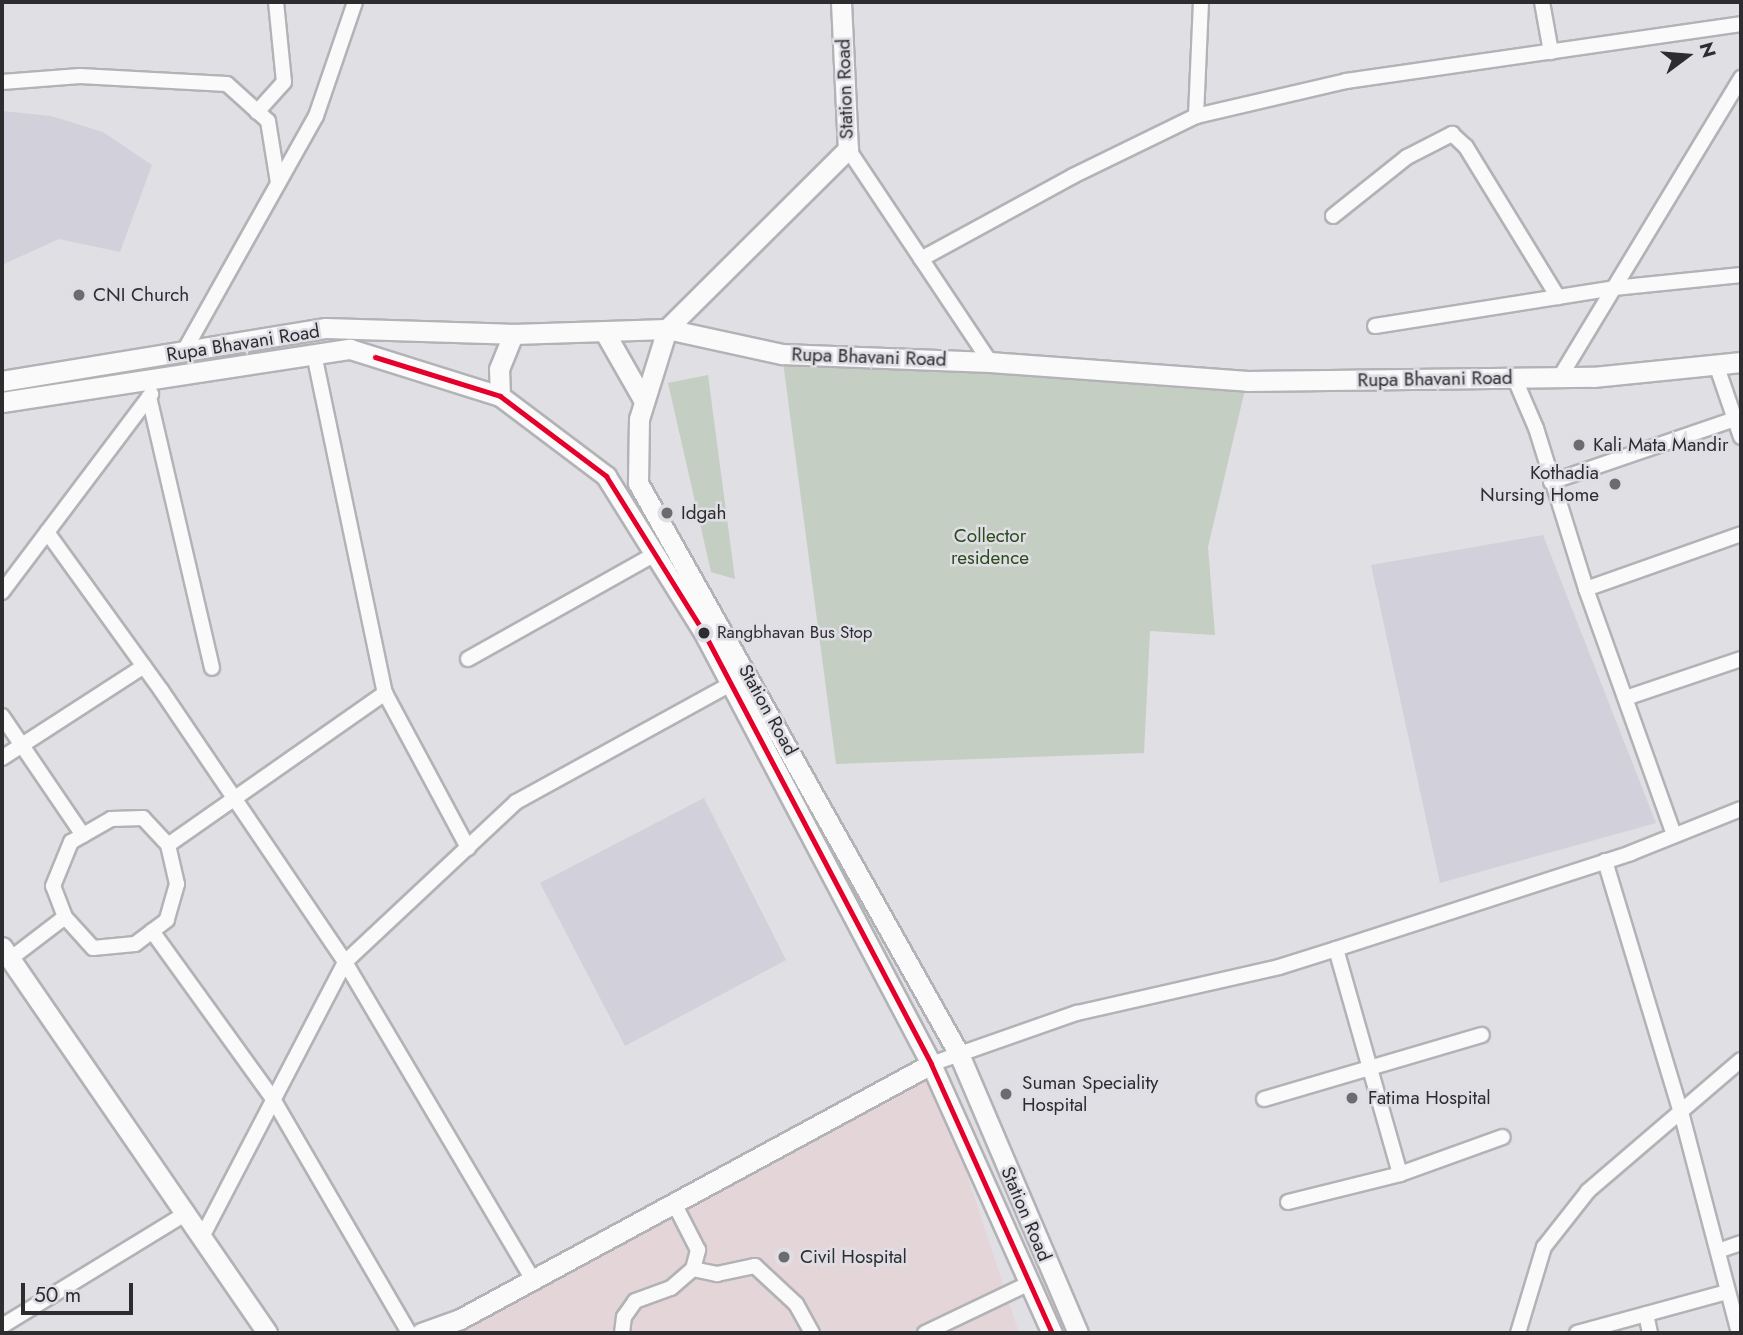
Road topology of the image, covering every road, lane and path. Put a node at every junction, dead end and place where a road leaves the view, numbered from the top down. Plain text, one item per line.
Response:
1 (276, 2) edge
2 (355, 2) edge
3 (841, 2) edge
4 (1201, 2) edge
5 (1542, 2) edge
6 (1741, 24) edge
7 (1551, 52) junction
8 (1741, 78) edge
9 (2, 82) edge
10 (257, 112) junction
11 (1196, 116) junction
12 (848, 149) junction
13 (278, 183) junction
14 (1333, 216) dead end
15 (921, 259) junction
16 (1741, 275) edge
17 (1614, 288) junction
18 (1558, 297) junction
19 (1375, 326) dead end
20 (667, 329) junction
21 (604, 331) junction
22 (513, 334) junction
23 (183, 353) junction
24 (314, 354) junction
25 (990, 362) junction
26 (1741, 362) edge
27 (1716, 364) junction
28 (1514, 377) junction
29 (1560, 377) junction
30 (163, 379) junction
31 (2, 381) edge
32 (500, 396) junction
33 (149, 397) junction
34 (645, 401) junction
35 (2, 402) edge
36 (1735, 419) junction
37 (1741, 437) edge
38 (1552, 482) junction
39 (47, 532) junction
40 (1741, 534) edge
41 (655, 554) junction
42 (1586, 589) junction
43 (2, 592) edge
44 (468, 659) dead end
45 (1741, 659) edge
46 (144, 666) junction
47 (212, 668) dead end
48 (731, 684) junction
49 (385, 693) junction
50 (1626, 698) junction
51 (2, 716) edge
52 (22, 745) junction
53 (2, 758) edge
54 (234, 796) junction
55 (1741, 809) edge
56 (83, 835) junction
57 (1674, 835) junction
58 (168, 845) junction
59 (468, 848) junction
60 (1605, 861) junction
61 (65, 917) junction
62 (152, 931) junction
63 (1336, 949) junction
64 (6, 953) edge
65 (345, 962) junction
66 (1482, 1035) dead end
67 (959, 1054) junction
68 (1741, 1060) edge
69 (931, 1064) junction
70 (1370, 1068) junction
71 (273, 1099) junction
72 (1264, 1099) dead end
73 (1681, 1112) junction
74 (1503, 1137) dead end
75 (1400, 1174) junction
76 (1288, 1202) dead end
77 (674, 1203) junction
78 (186, 1214) junction
79 (202, 1237) junction
80 (1741, 1243) edge
81 (1718, 1251) junction
82 (693, 1269) junction
83 (533, 1280) junction
84 (1030, 1283) junction
85 (1727, 1292) junction
86 (1646, 1314) junction
87 (2, 1326) edge
88 (267, 1333) edge
89 (409, 1333) edge
90 (421, 1333) edge
91 (622, 1333) edge
92 (812, 1333) edge
93 (925, 1333) edge
94 (1052, 1333) edge
95 (1078, 1333) edge
96 (1518, 1333) edge
97 (1577, 1333) edge
98 (1650, 1333) edge
99 (1739, 1333) edge

1 - 10 street
2 - 13 street
3 - 12 main road, Station Road
4 - 11 street
5 - 7 street
6 - 7 street
7 - 11 street
8 - 17 street
9 - 10 street
10 - 13 street
11 - 15 street
12 - 15 street
12 - 20 main road, Station Road
13 - 23 street
14 - 18 street
15 - 25 street
16 - 17 street
17 - 18 street
17 - 29 street
18 - 19 street
20 - 21 main road, Rupa Bhavani Road
20 - 25 main road, Rupa Bhavani Road
20 - 34 main road, Station Road
21 - 22 main road, Rupa Bhavani Road
21 - 34 main road
22 - 23 main road, Rupa Bhavani Road
22 - 32 main road
23 - 31 main road, Rupa Bhavani Road
24 - 30 main road
24 - 32 main road
24 - 49 street
25 - 28 main road, Rupa Bhavani Road
26 - 27 main road, Rupa Bhavani Road
27 - 29 main road, Rupa Bhavani Road
27 - 36 street
28 - 29 main road, Rupa Bhavani Road
28 - 38 street
30 - 33 street
30 - 35 main road
32 - 41 main road
33 - 39 street
33 - 47 street
34 - 67 main road, Station Road
36 - 37 street
36 - 38 street
38 - 42 street
39 - 43 street
39 - 46 street
40 - 42 street
41 - 44 street
41 - 48 main road
42 - 50 street
45 - 50 street
46 - 52 street
46 - 54 street
48 - 59 street
48 - 69 main road
49 - 54 street
49 - 59 street
50 - 57 street
51 - 52 street
52 - 53 street
52 - 56 street
54 - 58 street
54 - 65 street
55 - 57 street
56 - 58 street
56 - 61 street
57 - 60 street
58 - 62 street
59 - 65 street
60 - 63 street
60 - 73 street
61 - 62 street
61 - 64 street
62 - 71 street
63 - 67 street
63 - 70 street
64 - 78 main road
65 - 71 street
65 - 83 street
66 - 70 street
67 - 69 street
67 - 95 main road, Station Road
68 - 73 street
69 - 77 main road
69 - 84 main road
70 - 72 street
70 - 75 street
71 - 79 street
71 - 89 street
73 - 81 street
73 - 96 street
74 - 75 street
75 - 76 street
77 - 82 street
77 - 83 main road
78 - 79 main road
78 - 87 street
79 - 88 main road
80 - 81 street
81 - 85 street
82 - 91 street
82 - 92 street
83 - 90 main road
84 - 93 street
84 - 94 main road
85 - 86 street
85 - 99 street
86 - 97 street
86 - 98 street

